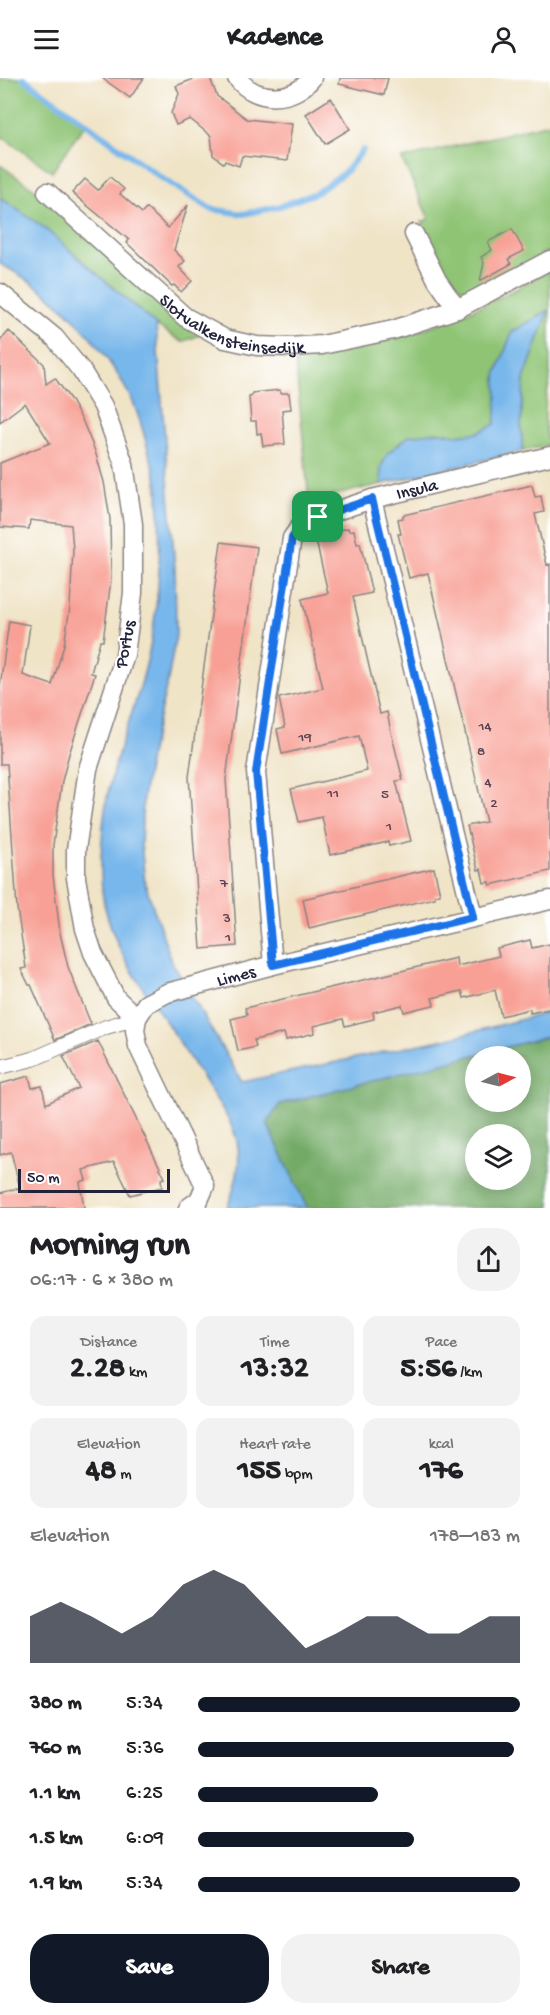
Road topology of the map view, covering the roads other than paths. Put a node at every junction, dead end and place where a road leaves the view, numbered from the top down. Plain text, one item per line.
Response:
1 (237, 78) edge
2 (312, 78) edge
3 (47, 192) dead end
4 (414, 234) dead end
5 (550, 260) edge
6 (0, 293) edge
7 (457, 309) junction
8 (550, 456) edge
9 (372, 499) junction
10 (550, 900) edge
11 (473, 917) junction
12 (273, 965) junction
13 (142, 1011) junction
14 (0, 1067) edge
15 (188, 1208) edge

1 - 2 street
3 - 7 street, Slotvalkensteinsedijk
4 - 7 street
5 - 7 street, Slotvalkensteinsedijk
6 - 13 street, Portus
8 - 9 street, Insula
9 - 11 street
9 - 12 street, Insula
10 - 11 street, Limes
11 - 12 street, Limes
12 - 13 street, Limes
13 - 14 street
13 - 15 street

